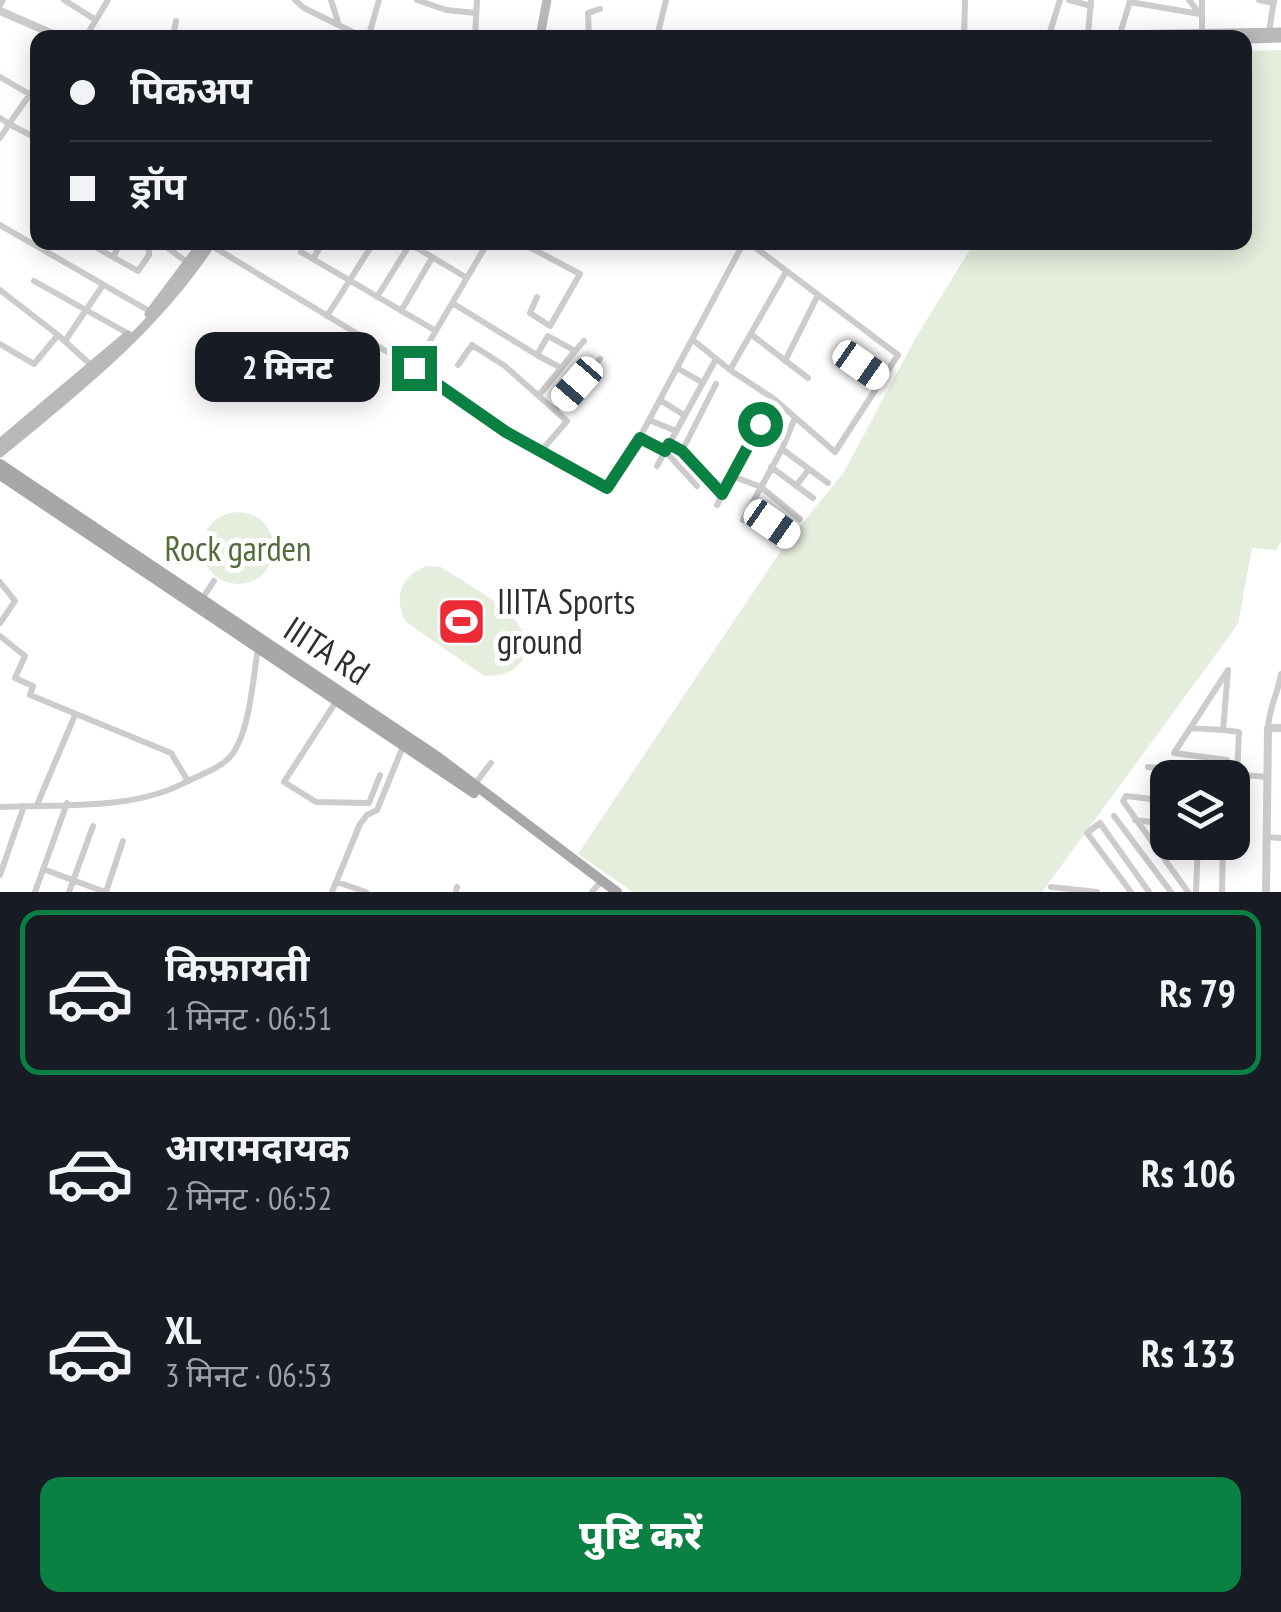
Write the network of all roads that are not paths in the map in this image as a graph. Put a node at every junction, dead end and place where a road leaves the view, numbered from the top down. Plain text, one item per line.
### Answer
1 (64, 0) edge
2 (296, 0) edge
3 (331, 0) edge
4 (379, 0) edge
5 (418, 0) edge
6 (477, 0) edge
7 (666, 0) edge
8 (965, 0) edge
9 (1060, 0) edge
10 (1068, 0) edge
11 (1189, 0) edge
12 (1202, 0) edge
13 (1259, 0) edge
14 (547, 1) edge
15 (1130, 1) edge
16 (104, 2) edge
17 (1274, 2) edge
18 (1091, 3) edge
19 (1, 5) edge
20 (600, 8) dead end
21 (476, 13) junction
22 (1200, 14) junction
23 (96, 20) junction
24 (176, 22) dead end
25 (338, 24) junction
26 (47, 30) edge
27 (90, 30) edge
28 (174, 30) edge
29 (350, 30) edge
30 (370, 30) edge
31 (475, 30) edge
32 (538, 30) edge
33 (589, 30) edge
34 (659, 30) edge
35 (964, 30) edge
36 (1051, 30) edge
37 (1088, 30) edge
38 (1121, 30) edge
39 (1202, 30) edge
40 (1252, 32) edge
41 (1268, 32) junction
42 (1281, 35) edge
43 (1252, 38) edge
44 (0, 77) edge
45 (30, 94) joint
46 (0, 118) edge
47 (9, 124) junction
48 (30, 135) edge
49 (0, 138) edge
50 (0, 225) edge
51 (30, 239) edge
52 (50, 250) edge
53 (101, 250) edge
54 (117, 250) edge
55 (149, 250) edge
56 (171, 250) edge
57 (202, 250) edge
58 (204, 250) edge
59 (219, 250) edge
60 (318, 250) edge
61 (369, 250) edge
62 (404, 250) edge
63 (419, 250) edge
64 (482, 250) edge
65 (540, 250) edge
66 (741, 250) edge
67 (753, 250) edge
68 (301, 252) dead end
69 (113, 257) junction
70 (432, 258) junction
71 (313, 259) junction
72 (190, 264) junction
73 (786, 272) junction
74 (468, 278) junction
75 (350, 280) junction
76 (34, 281) dead end
77 (103, 285) junction
78 (0, 290) edge
79 (818, 294) junction
80 (377, 297) junction
81 (538, 297) dead end
82 (454, 304) junction
83 (86, 310) junction
84 (401, 311) junction
85 (151, 312) junction
86 (326, 316) junction
87 (436, 331) junction
88 (129, 334) junction
89 (58, 335) junction
90 (752, 335) junction
91 (692, 340) junction
92 (584, 341) dead end
93 (65, 342) junction
94 (0, 344) edge
95 (840, 350) dead end
96 (575, 351) junction
97 (537, 355) junction
98 (600, 359) dead end
99 (716, 359) junction
100 (785, 361) junction
101 (458, 365) dead end
102 (93, 367) junction
103 (414, 368) junction
104 (561, 368) junction
105 (678, 368) junction
106 (730, 370) junction
107 (808, 378) dead end
108 (882, 380) junction
109 (703, 383) junction
110 (716, 384) dead end
111 (539, 395) junction
112 (774, 399) junction
113 (660, 400) junction
114 (555, 410) junction
115 (684, 415) junction
116 (649, 420) junction
117 (794, 420) junction
118 (676, 431) junction
119 (640, 438) junction
120 (0, 443) edge
121 (667, 448) junction
122 (782, 449) junction
123 (542, 450) junction
124 (682, 451) junction
125 (0, 452) edge
126 (0, 464) edge
127 (656, 466) dead end
128 (771, 468) junction
129 (809, 469) junction
130 (0, 475) edge
131 (732, 476) junction
132 (828, 483) dead end
133 (697, 486) dead end
134 (796, 486) junction
135 (762, 488) junction
136 (722, 494) junction
137 (813, 498) dead end
138 (752, 505) junction
139 (717, 506) dead end
140 (800, 519) dead end
141 (743, 520) dead end
142 (791, 537) dead end
143 (214, 580) dead end
144 (0, 582) edge
145 (199, 604) junction
146 (0, 624) edge
147 (0, 636) edge
148 (262, 647) junction
149 (1281, 674) edge
150 (340, 696) junction
151 (76, 714) junction
152 (1191, 728) junction
153 (1268, 728) junction
154 (1281, 728) edge
155 (1223, 730) junction
156 (407, 741) junction
157 (1227, 760) dead end
158 (1238, 760) edge
159 (491, 762) dead end
160 (1281, 768) edge
161 (1268, 773) junction
162 (1250, 774) edge
163 (380, 775) dead end
164 (188, 781) junction
165 (472, 787) junction
166 (1150, 799) edge
167 (67, 804) junction
168 (37, 805) junction
169 (24, 806) junction
170 (0, 807) edge
171 (1114, 816) dead end
172 (1135, 820) junction
173 (1150, 822) edge
174 (93, 826) dead end
175 (1267, 837) junction
176 (1281, 838) edge
177 (123, 840) dead end
178 (1197, 860) edge
179 (1223, 860) edge
180 (44, 870) junction
181 (0, 874) edge
182 (74, 881) junction
183 (337, 882) junction
184 (1051, 887) dead end
185 (599, 890) edge
186 (1167, 891) edge
187 (35, 892) edge
188 (69, 892) edge
189 (105, 892) edge
190 (332, 892) edge
191 (366, 892) edge
192 (617, 892) edge
193 (1097, 892) edge
194 (1131, 892) edge
195 (1150, 892) edge
196 (1188, 892) edge
197 (1196, 892) edge
198 (1222, 892) edge
199 (1266, 892) edge

1 - 23 street
2 - 25 street
3 - 25 street
4 - 30 street
5 - 21 street
6 - 21 street
7 - 34 street
8 - 35 street
9 - 36 street
10 - 18 street
11 - 22 street
12 - 22 street
13 - 17 street
14 - 32 main road
15 - 22 street
15 - 38 street
16 - 23 street
17 - 41 street
18 - 37 street
19 - 26 street
20 - 33 street
21 - 31 street
22 - 39 street
23 - 27 street
24 - 28 street
25 - 29 street
40 - 41 main road
41 - 42 main road
42 - 43 main road
44 - 45 street
45 - 47 street
46 - 47 street
47 - 48 street
47 - 49 street
50 - 51 street
52 - 77 street
53 - 69 street
54 - 69 street
55 - 69 street
56 - 72 street
57 - 72 main road
58 - 125 main road
59 - 86 street
60 - 71 street
61 - 75 street
62 - 80 street
63 - 70 street
64 - 74 street
65 - 81 street
66 - 91 street
67 - 73 street
68 - 71 street
70 - 74 street
70 - 84 street
71 - 75 street
72 - 85 main road
73 - 79 street
73 - 90 street
74 - 82 street
75 - 80 street
75 - 86 street
76 - 83 street
77 - 83 street
77 - 85 street
78 - 89 street
79 - 100 street
79 - 108 street
80 - 84 street
82 - 87 street
82 - 97 street
83 - 88 street
83 - 93 street
84 - 87 street
85 - 88 main road
86 - 103 street
87 - 103 street
88 - 102 main road
89 - 93 street
89 - 94 street
90 - 100 street
90 - 106 street
91 - 99 street
91 - 105 street
92 - 96 street
93 - 102 street
95 - 108 street
96 - 97 street
96 - 104 street
97 - 104 street
98 - 114 street
99 - 106 street
99 - 109 street
100 - 107 street
101 - 111 street
102 - 120 main road
103 - 123 street
104 - 111 street
105 - 109 street
105 - 113 street
106 - 112 street
108 - 117 street
109 - 115 street
110 - 124 street
111 - 114 street
112 - 117 street
112 - 131 street
113 - 115 street
113 - 116 street
114 - 123 street
115 - 118 street
116 - 118 street
116 - 119 street
117 - 122 street
118 - 121 street
119 - 121 street
119 - 123 street
121 - 124 street
121 - 127 street
121 - 133 street
122 - 128 street
122 - 129 street
124 - 136 street
126 - 145 main road, IIITA Rd
128 - 134 street
128 - 135 street
129 - 132 street
129 - 134 street
130 - 145 main road, IIITA Rd
131 - 135 street
131 - 136 street
134 - 137 street
135 - 138 street
135 - 140 street
136 - 139 street
138 - 141 street
138 - 142 street
143 - 145 street
144 - 146 street
145 - 148 main road, IIITA Rd
147 - 151 street
148 - 150 main road, IIITA Rd
148 - 164 street
149 - 153 street
150 - 156 main road, IIITA Rd
150 - 163 street
151 - 164 street
151 - 168 street
152 - 155 street
152 - 155 street
152 - 157 street
153 - 154 street
153 - 161 street
155 - 158 street
156 - 165 main road, IIITA Rd
156 - 183 street
159 - 165 street
160 - 161 street
161 - 162 street
161 - 175 street
164 - 167 street
165 - 185 main road, IIITA Rd
165 - 192 main road, IIITA Rd
166 - 172 street
167 - 168 street
167 - 180 street
168 - 169 street
169 - 170 street
169 - 181 street
171 - 186 street
172 - 173 street
172 - 196 street
174 - 182 street
175 - 176 street
175 - 199 street
177 - 189 street
178 - 197 street
179 - 198 street
180 - 182 street
180 - 187 street
182 - 188 street
182 - 189 street
183 - 190 street
183 - 191 street
184 - 193 street
194 - 195 street

